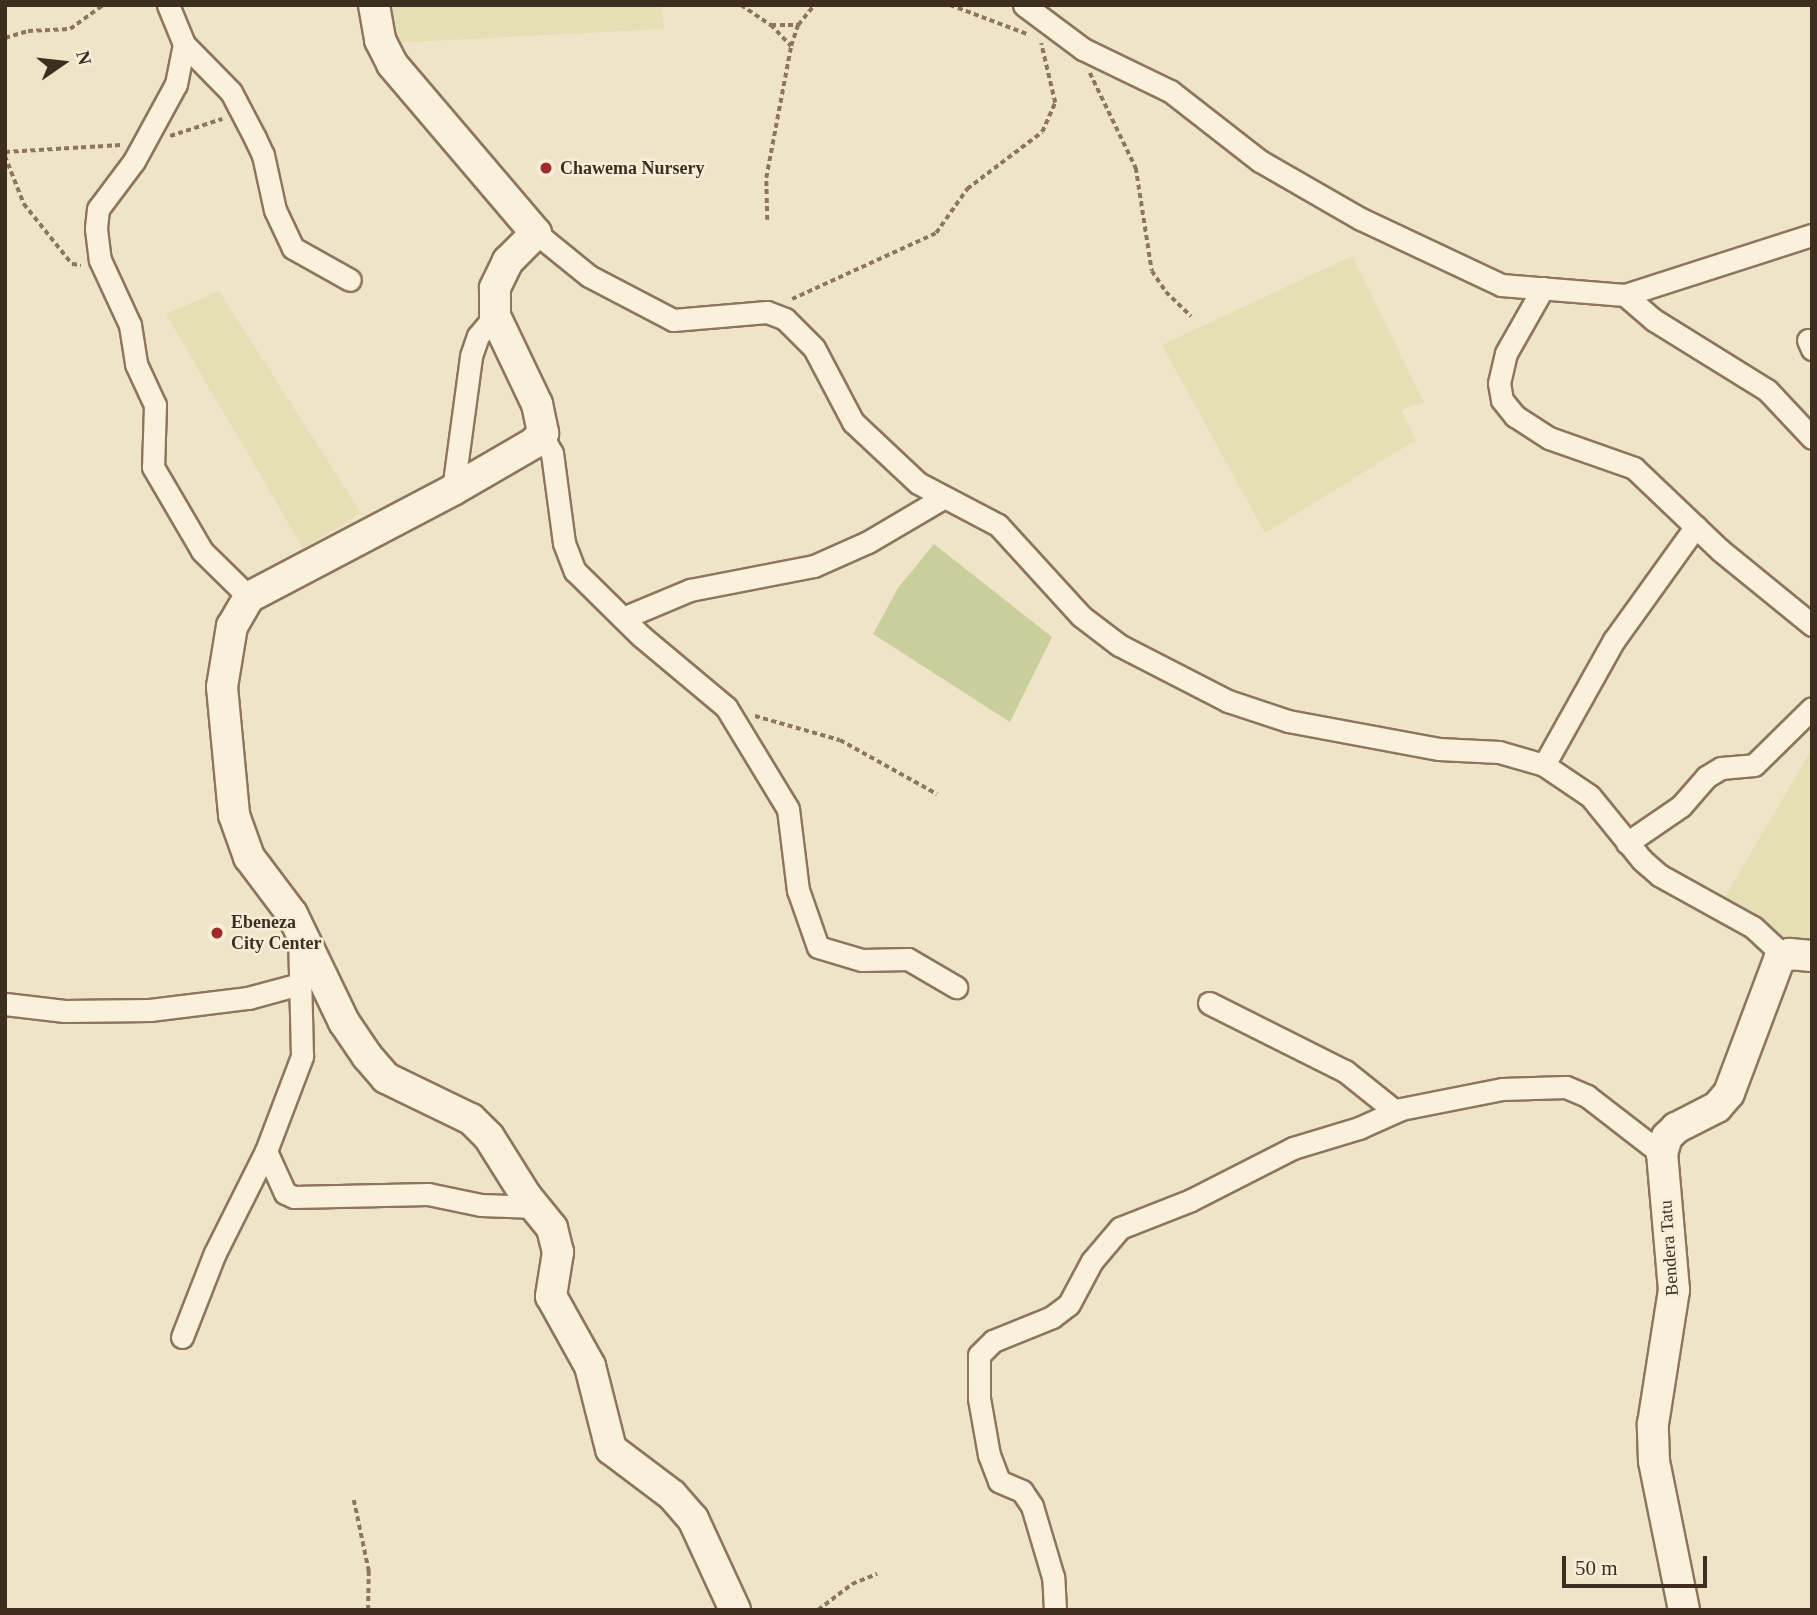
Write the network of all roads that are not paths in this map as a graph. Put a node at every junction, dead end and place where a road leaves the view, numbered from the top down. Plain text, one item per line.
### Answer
1 (168, 5) edge
2 (374, 5) edge
3 (1024, 6) edge
4 (184, 44) junction
5 (536, 233) junction
6 (1812, 235) edge
7 (351, 280) dead end
8 (1543, 288) junction
9 (1625, 295) junction
10 (495, 316) junction
11 (542, 436) junction
12 (1812, 438) edge
13 (453, 490) junction
14 (941, 499) junction
15 (1696, 526) junction
16 (249, 597) junction
17 (623, 618) junction
18 (1812, 625) edge
19 (1812, 708) edge
20 (1544, 765) junction
21 (1627, 843) junction
22 (299, 935) junction
23 (1797, 956) edge
24 (300, 984) junction
25 (956, 987) dead end
26 (1209, 1003) dead end
27 (5, 1004) edge
28 (1395, 1111) junction
29 (266, 1151) junction
30 (1662, 1154) junction
31 (536, 1206) junction
32 (182, 1337) dead end
33 (735, 1610) edge
34 (1055, 1610) edge
35 (1684, 1610) edge

1 - 4 street
2 - 5 street
3 - 8 street
4 - 7 street
4 - 16 street
5 - 10 street
5 - 14 street
6 - 9 street
8 - 9 street
8 - 15 street
9 - 12 street
10 - 11 street
10 - 13 street
11 - 13 street
11 - 17 street
13 - 16 street
14 - 17 street
14 - 20 street
15 - 18 street
15 - 20 street
16 - 22 street
17 - 25 street
19 - 21 street
20 - 21 street
21 - 23 street
22 - 24 street
22 - 31 street
23 - 30 street
24 - 27 street
24 - 29 street
26 - 28 street
28 - 30 street
28 - 34 street
29 - 31 street
29 - 32 street
30 - 35 street, Bendera Tatu
31 - 33 street

